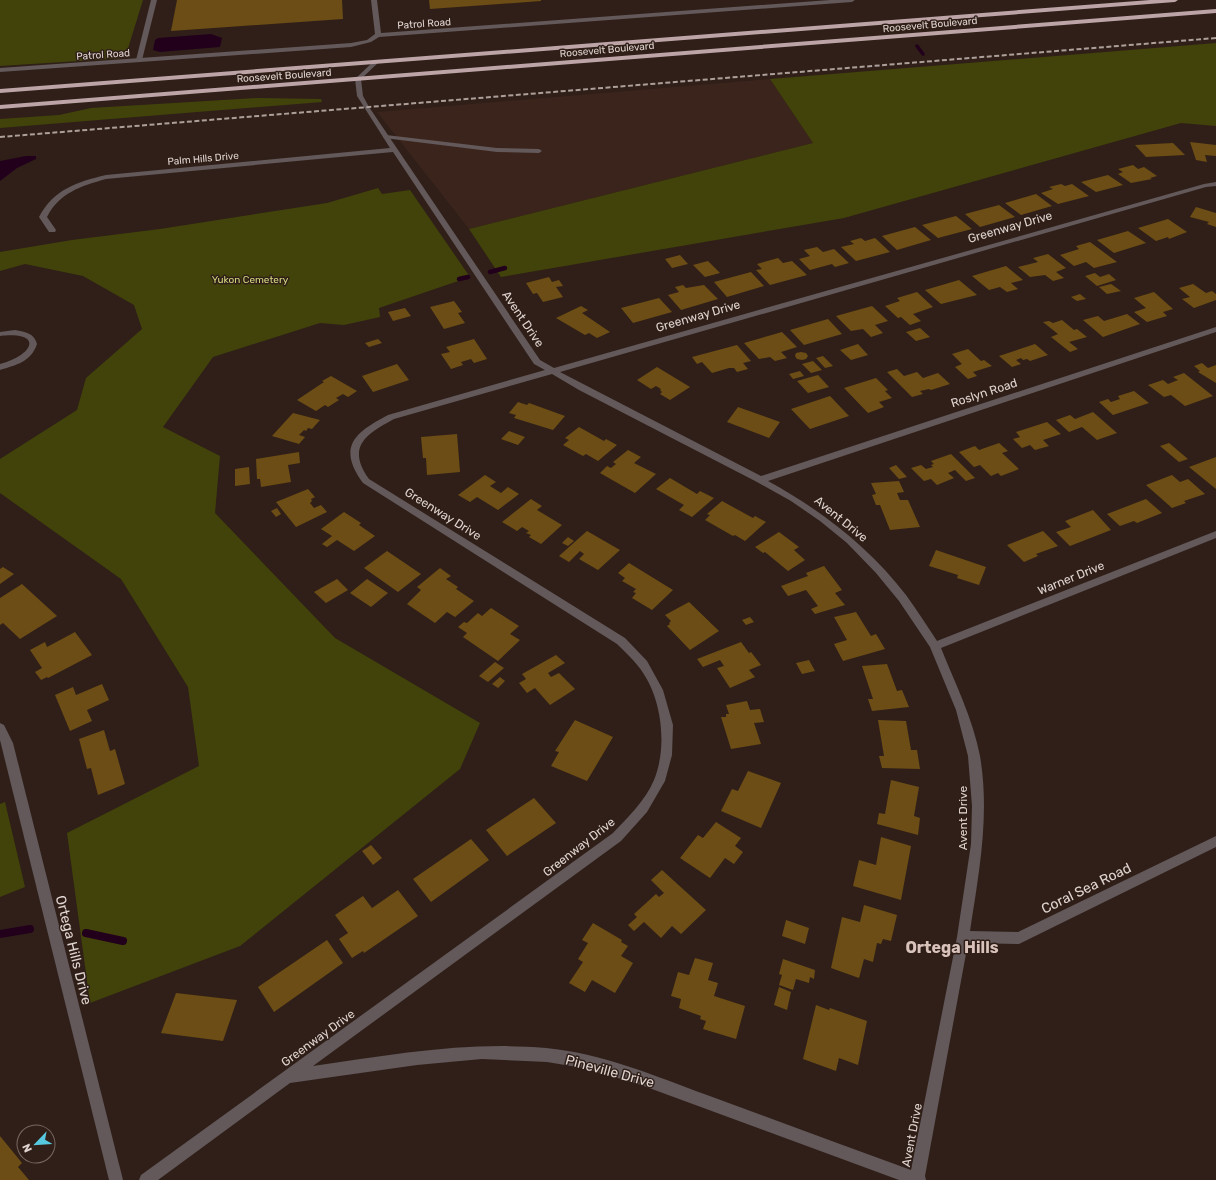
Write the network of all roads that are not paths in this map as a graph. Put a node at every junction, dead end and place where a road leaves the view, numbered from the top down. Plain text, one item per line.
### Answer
1 (154, 0) edge
2 (374, 0) edge
3 (852, 0) edge
4 (1176, 0) edge
5 (1216, 11) edge
6 (378, 36) junction
7 (139, 60) junction
8 (376, 62) junction
9 (0, 70) edge
10 (358, 79) junction
11 (0, 91) edge
12 (0, 107) edge
13 (386, 137) junction
14 (395, 150) junction
15 (539, 151) dead end
16 (1216, 184) edge
17 (52, 230) dead end
18 (1216, 330) edge
19 (0, 334) edge
20 (0, 367) edge
21 (552, 371) junction
22 (760, 480) junction
23 (1216, 534) edge
24 (935, 646) junction
25 (0, 728) edge
26 (1216, 841) edge
27 (963, 937) junction
28 (286, 1078) junction
29 (116, 1180) edge
30 (146, 1180) edge
31 (918, 1180) edge

1 - 7 street
2 - 6 street
3 - 6 street, Patrol Road
4 - 8 highway, Roosevelt Boulevard
5 - 10 highway, Roosevelt Boulevard
6 - 7 street, Patrol Road
7 - 9 street, Patrol Road
8 - 10 street
8 - 11 highway, Roosevelt Boulevard
10 - 12 highway, Roosevelt Boulevard
10 - 13 street, Avent Drive
13 - 14 street, Avent Drive
13 - 15 street
14 - 17 street, Palm Hills Drive
14 - 21 street, Avent Drive
16 - 21 street, Greenway Drive
18 - 22 street, Roslyn Road
19 - 20 street
21 - 22 street, Avent Drive
21 - 28 street, Greenway Drive
22 - 24 street, Avent Drive
23 - 24 street, Warner Drive
24 - 27 street, Avent Drive
25 - 29 street, Ortega Hills Drive
26 - 27 street, Coral Sea Road
27 - 31 street, Avent Drive
28 - 30 street, Greenway Drive
28 - 31 street, Pineville Drive

